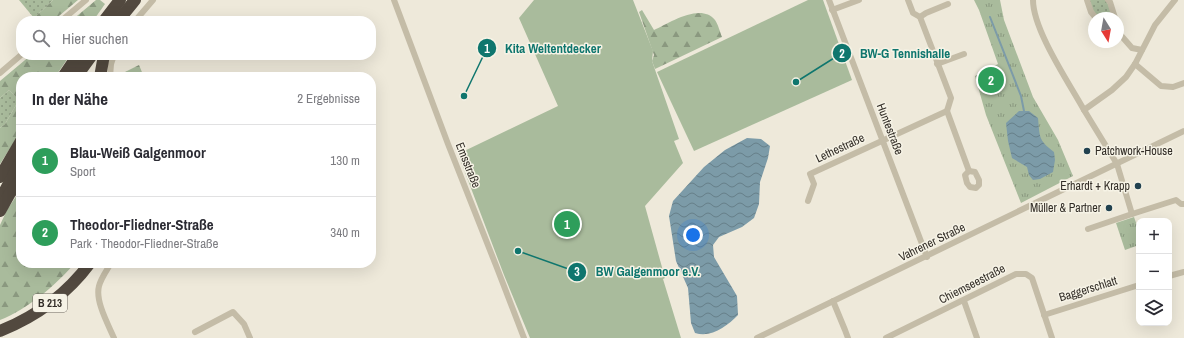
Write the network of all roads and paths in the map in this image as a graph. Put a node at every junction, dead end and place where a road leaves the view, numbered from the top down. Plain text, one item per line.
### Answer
1 (86, 0) edge
2 (120, 0) edge
3 (135, 0) edge
4 (140, 0) edge
5 (153, 0) edge
6 (394, 0) edge
7 (828, 0) edge
8 (859, 0) edge
9 (908, 0) edge
10 (1033, 0) edge
11 (1087, 0) edge
12 (1108, 0) edge
13 (1175, 0) edge
14 (948, 4) dead end
15 (832, 10) junction
16 (1091, 12) edge
17 (1113, 12) edge
18 (67, 16) edge
19 (108, 16) edge
20 (122, 16) edge
21 (128, 16) edge
22 (139, 16) edge
23 (920, 17) junction
24 (1124, 39) edge
25 (1142, 50) junction
26 (964, 54) dead end
27 (16, 59) edge
28 (75, 60) edge
29 (88, 60) edge
30 (103, 60) edge
31 (112, 60) edge
32 (937, 64) junction
33 (1135, 64) junction
34 (66, 72) edge
35 (80, 72) edge
36 (101, 72) edge
37 (110, 72) edge
38 (0, 73) edge
39 (1184, 82) edge
40 (1084, 110) junction
41 (947, 111) junction
42 (1184, 132) edge
43 (883, 140) junction
44 (16, 148) edge
45 (1117, 164) junction
46 (3, 167) edge
47 (16, 170) edge
48 (969, 171) dead end
49 (0, 177) edge
50 (16, 186) edge
51 (0, 200) edge
52 (808, 201) dead end
53 (1184, 204) edge
54 (0, 211) edge
55 (1132, 214) junction
56 (1088, 229) dead end
57 (927, 257) junction
58 (86, 268) edge
59 (108, 268) edge
60 (1184, 272) edge
61 (1172, 275) edge
62 (1136, 286) edge
63 (833, 301) junction
64 (964, 301) junction
65 (1044, 314) junction
66 (0, 331) edge
67 (195, 332) dead end
68 (901, 332) junction
69 (114, 338) edge
70 (250, 338) edge
71 (524, 338) edge
72 (757, 338) edge
73 (848, 338) edge
74 (886, 338) edge
75 (903, 338) edge
76 (976, 338) edge
77 (1052, 338) edge

1 - 18 street
2 - 19 highway
3 - 20 highway
4 - 21 highway
5 - 22 street
6 - 71 street, Emsstraße
7 - 15 street, Huntestraße
8 - 15 street
9 - 23 street
10 - 40 street
11 - 16 street
12 - 17 street
13 - 25 street
14 - 23 street
15 - 43 street, Huntestraße
23 - 32 street
24 - 25 street
25 - 33 street
26 - 32 street
27 - 38 street
28 - 34 highway
29 - 35 highway
30 - 36 highway
31 - 37 street
32 - 41 street
33 - 39 street
33 - 40 street
40 - 45 street
41 - 43 street
41 - 48 street
42 - 45 street, Vahrener Straße
43 - 52 street, Lethestraße
43 - 57 street, Huntestraße
44 - 46 highway
45 - 55 street
45 - 57 street, Vahrener Straße
46 - 49 highway
47 - 51 highway
50 - 54 highway
53 - 55 street
55 - 56 street
57 - 63 street, Vahrener Straße
58 - 66 highway, B 213
59 - 69 street
60 - 61 street
62 - 65 street, Baggerschlatt
63 - 72 street, Vahrener Straße
63 - 73 street
64 - 65 street, Chiemseestraße
64 - 68 street, Chiemseestraße
64 - 76 street
65 - 77 street, Chiemseestraße
67 - 70 street
68 - 74 street, Chiemseestraße
68 - 75 street

